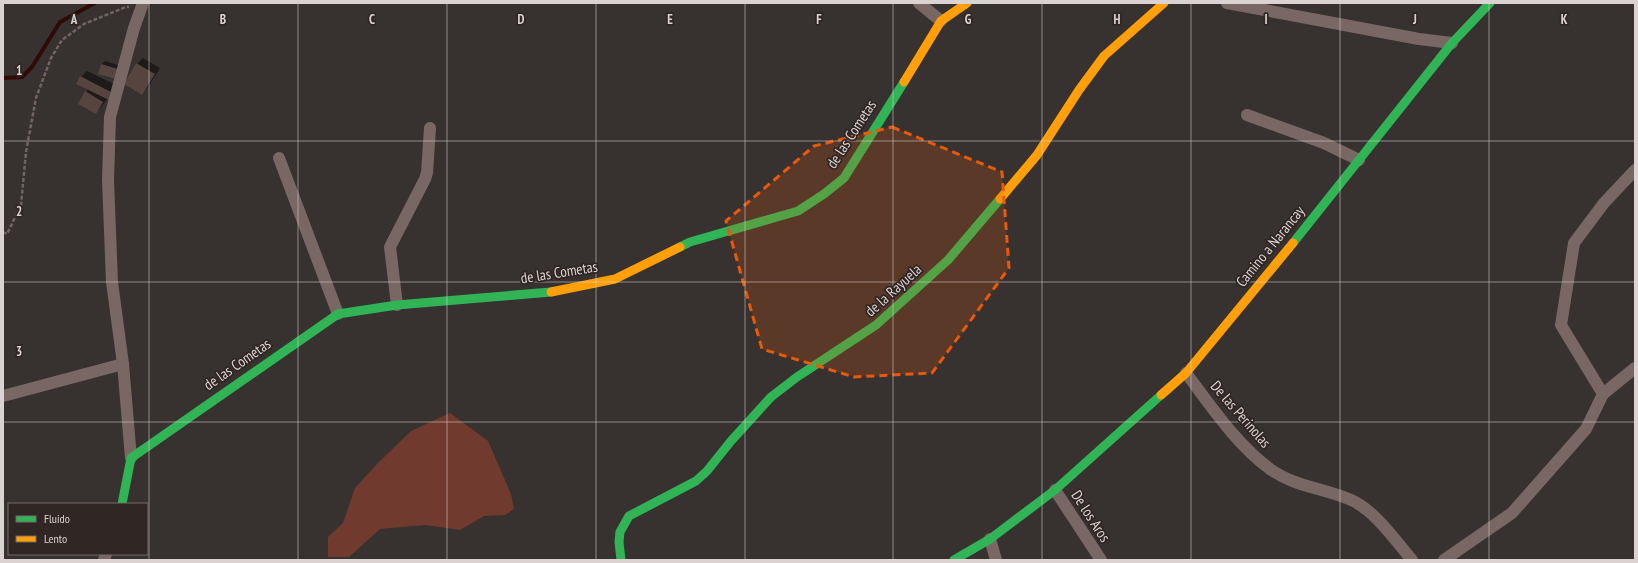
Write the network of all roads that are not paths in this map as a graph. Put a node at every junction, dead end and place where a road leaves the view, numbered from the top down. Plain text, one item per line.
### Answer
1 (919, 3) edge
2 (967, 3) edge
3 (1164, 3) edge
4 (1226, 3) edge
5 (1490, 3) edge
6 (142, 6) edge
7 (941, 21) junction
8 (1452, 43) junction
9 (1247, 115) dead end
10 (430, 128) dead end
11 (278, 158) dead end
12 (1359, 160) junction
13 (1635, 170) edge
14 (397, 305) junction
15 (338, 314) junction
16 (123, 364) junction
17 (1635, 368) edge
18 (1186, 373) junction
19 (1604, 394) junction
20 (3, 396) edge
21 (131, 458) junction
22 (1055, 490) junction
23 (122, 503) edge
24 (990, 539) junction
25 (621, 560) edge
26 (954, 560) edge
27 (996, 560) edge
28 (1101, 560) edge
29 (1412, 560) edge
30 (1444, 560) edge

1 - 7 street
2 - 7 street, de las Cometas
3 - 25 street, de la Rayuela
4 - 8 street
5 - 8 street, Camino a Narancay
6 - 16 street
7 - 14 street, de las Cometas
8 - 12 street, Camino a Narancay
9 - 12 street
10 - 14 street
11 - 15 street
12 - 18 street, Camino a Narancay
13 - 19 street
14 - 15 street, de las Cometas
15 - 21 street, de las Cometas
16 - 20 street
16 - 21 street
17 - 19 street
18 - 22 street, Camino a Narancay
18 - 29 street, De las Perinolas
19 - 30 street
21 - 23 street
22 - 24 street, Camino a Narancay
22 - 28 street, De los Aros
24 - 26 street, Camino a Narancay
24 - 27 street

